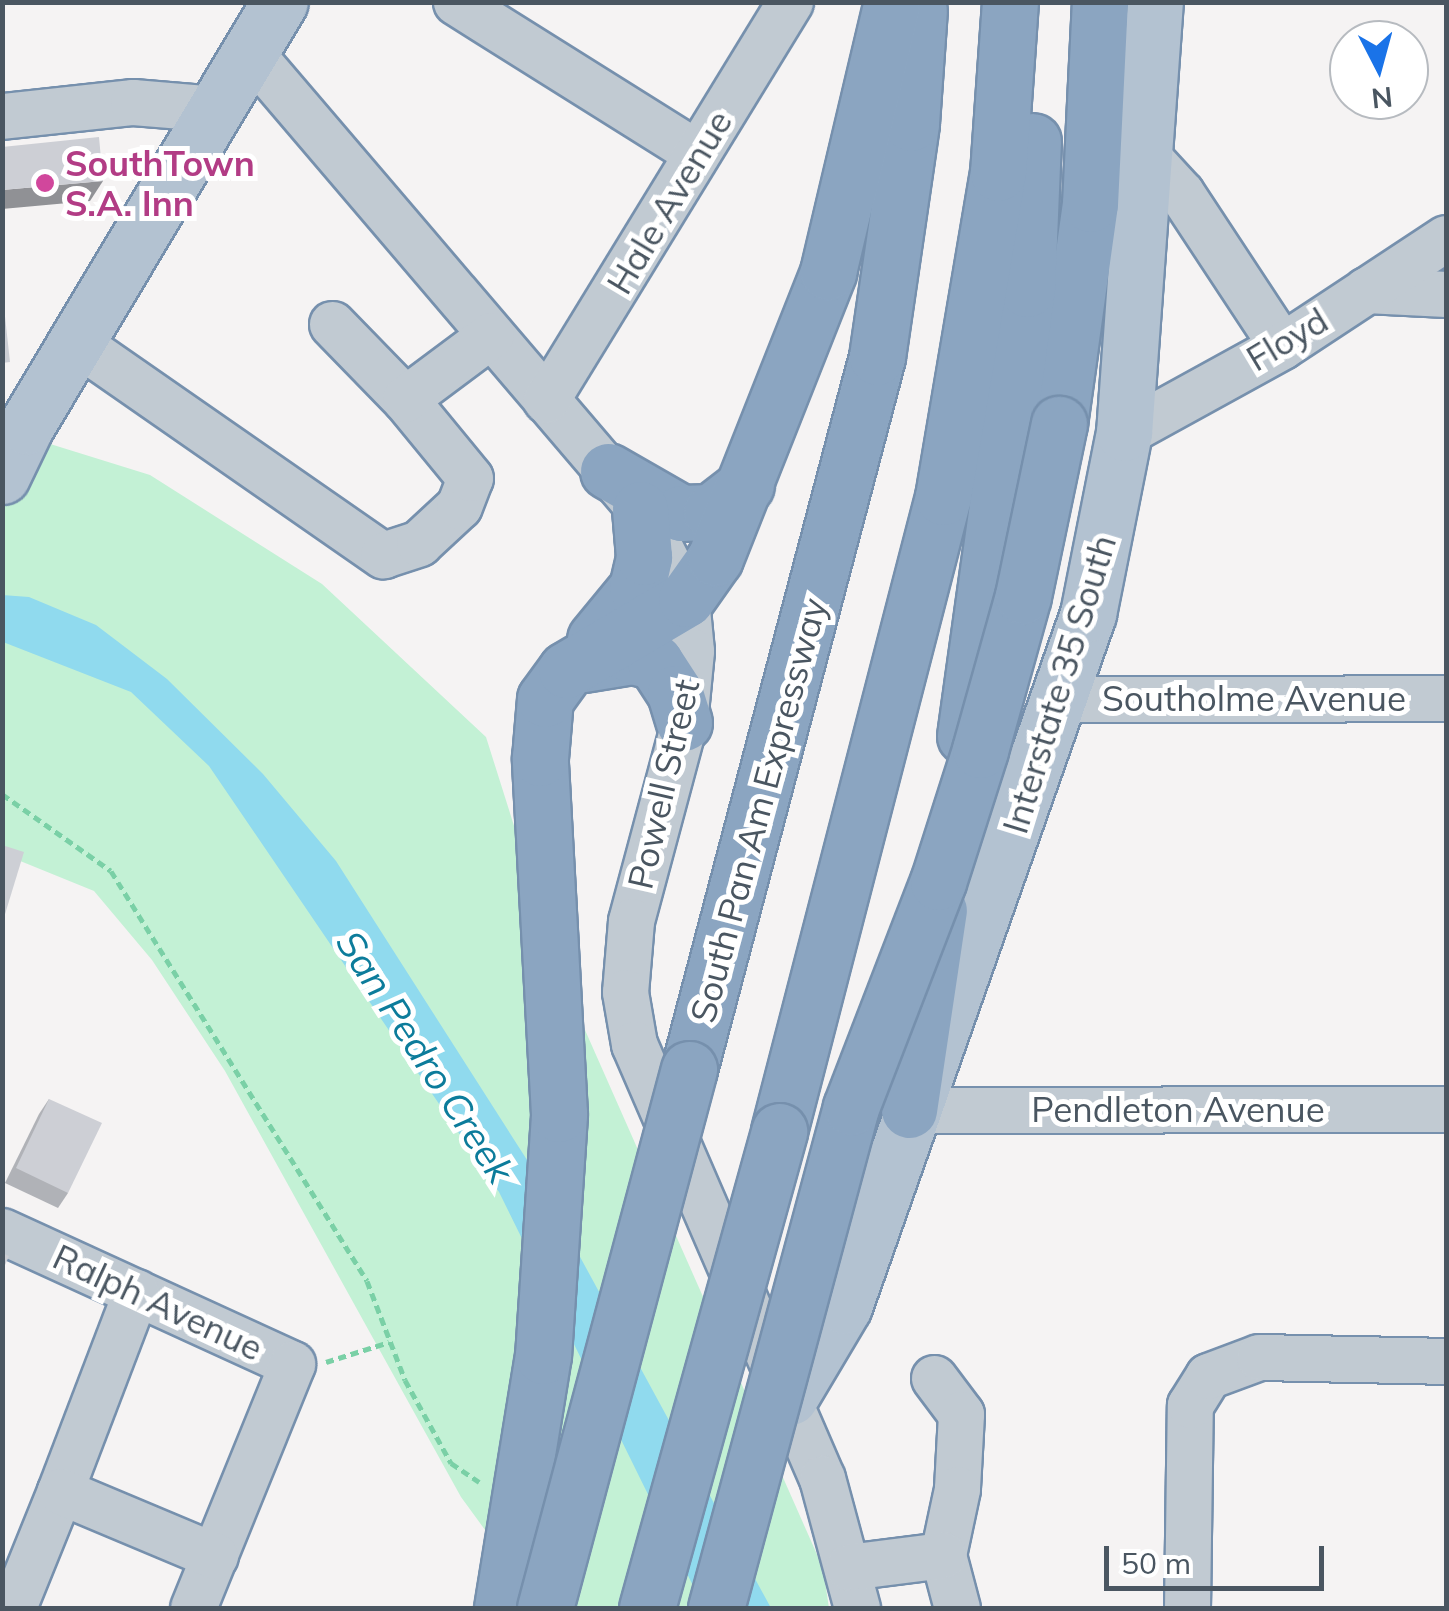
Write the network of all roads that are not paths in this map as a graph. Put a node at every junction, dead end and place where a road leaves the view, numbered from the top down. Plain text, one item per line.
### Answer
1 (280, 2) edge
2 (456, 2) edge
3 (790, 2) edge
4 (892, 2) edge
5 (919, 2) edge
6 (1010, 2) edge
7 (1022, 2) edge
8 (1100, 2) edge
9 (1155, 2) edge
10 (250, 51) junction
11 (216, 109) junction
12 (2, 116) edge
13 (697, 153) junction
14 (1146, 155) junction
15 (1446, 238) edge
16 (1366, 290) junction
17 (1446, 294) edge
18 (332, 324) dead end
19 (491, 335) junction
20 (76, 342) junction
21 (1282, 346) junction
22 (405, 399) junction
23 (546, 400) junction
24 (1124, 433) junction
25 (2, 476) edge
26 (746, 485) junction
27 (624, 490) junction
28 (686, 599) junction
29 (566, 670) junction
30 (1446, 698) edge
31 (1062, 699) junction
32 (684, 723) junction
33 (1446, 1109) edge
34 (909, 1110) junction
35 (2, 1231) edge
36 (136, 1292) junction
37 (1446, 1361) edge
38 (934, 1378) dead end
39 (790, 1397) junction
40 (60, 1490) junction
41 (943, 1554) junction
42 (215, 1556) junction
43 (853, 1588) edge
44 (14, 1605) dead end
45 (193, 1608) edge
46 (502, 1608) edge
47 (545, 1608) edge
48 (647, 1608) edge
49 (716, 1608) edge
50 (957, 1608) edge
51 (1187, 1608) edge

1 - 10 main road
2 - 13 street
3 - 13 street, Hale Avenue
4 - 26 highway
5 - 47 highway, South Pan Am Expressway, bridge
6 - 48 highway, bridge
7 - 34 highway
8 - 49 highway, bridge
9 - 14 main road, Interstate 35 South
10 - 11 main road
10 - 19 street, Powell Street
11 - 12 street
11 - 20 main road
13 - 23 street, Hale Avenue
14 - 21 street
14 - 24 main road, Interstate 35 South
15 - 16 street, Floyd
16 - 17 street
16 - 21 street, Floyd
18 - 22 street
19 - 22 street
19 - 23 street, Powell Street
20 - 22 street
20 - 25 main road
21 - 24 street, Floyd
23 - 27 street, Powell Street
24 - 31 main road, Interstate 35 South
26 - 27 highway
26 - 28 highway
27 - 28 street, Powell Street
27 - 29 highway
28 - 29 highway
28 - 32 street, Powell Street
29 - 32 highway
29 - 46 highway
30 - 31 street, Southolme Avenue
31 - 34 main road, Interstate 35 South
32 - 39 street, Powell Street
33 - 34 street, Pendleton Avenue
34 - 39 main road, Interstate 35 South
35 - 36 street, Ralph Avenue
36 - 40 street
36 - 42 street, Ralph Avenue
37 - 51 street
38 - 41 street
39 - 43 street, Powell Street
40 - 42 street
40 - 44 street
41 - 43 street
41 - 50 street
42 - 45 street, Ralph Avenue

